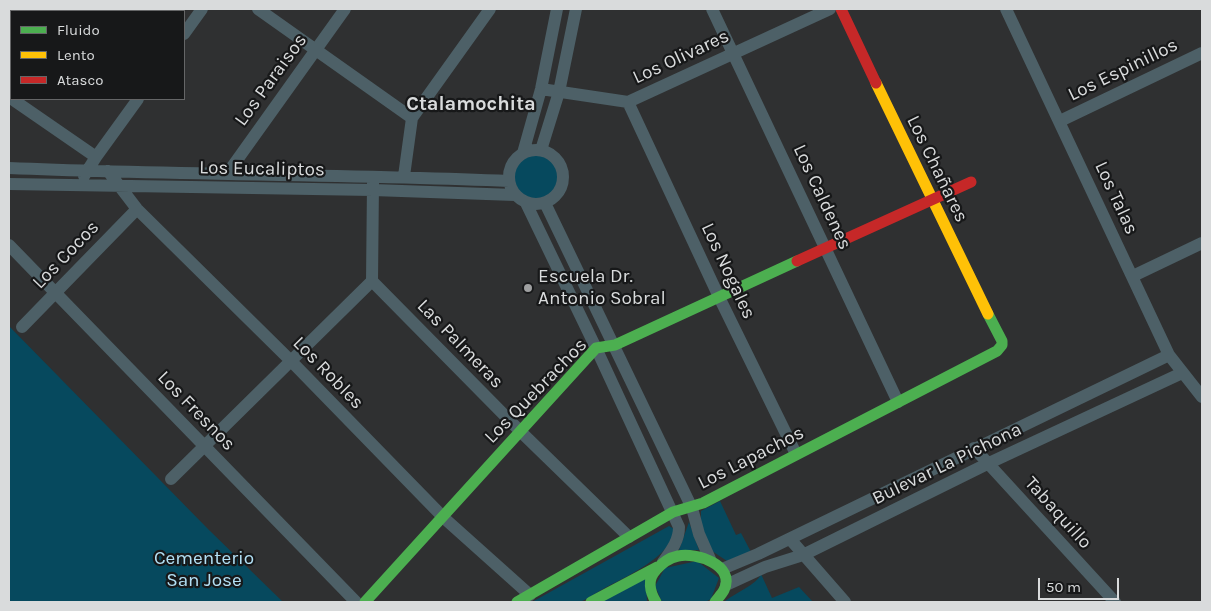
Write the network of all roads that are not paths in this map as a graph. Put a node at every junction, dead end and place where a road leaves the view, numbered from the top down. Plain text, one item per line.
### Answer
1 (202, 9) edge
2 (258, 9) edge
3 (345, 9) edge
4 (490, 9) edge
5 (557, 9) edge
6 (576, 9) edge
7 (712, 9) edge
8 (830, 9) edge
9 (841, 9) edge
10 (1006, 9) edge
11 (185, 33) edge
12 (316, 50) junction
13 (733, 53) junction
14 (1202, 53) edge
15 (541, 90) junction
16 (559, 92) junction
17 (14, 100) edge
18 (137, 100) edge
19 (628, 102) junction
20 (412, 118) junction
21 (1060, 121) junction
22 (541, 150) junction
23 (523, 153) junction
24 (96, 157) junction
25 (9, 168) edge
26 (86, 171) junction
27 (108, 171) junction
28 (227, 174) junction
29 (372, 176) junction
30 (404, 176) junction
31 (509, 181) junction
32 (971, 182) dead end
33 (9, 184) edge
34 (80, 185) junction
35 (120, 186) junction
36 (372, 190) junction
37 (515, 195) junction
38 (932, 200) junction
39 (526, 203) junction
40 (546, 203) junction
41 (137, 209) junction
42 (1202, 243) edge
43 (9, 245) edge
44 (826, 248) junction
45 (1133, 276) junction
46 (372, 281) junction
47 (55, 293) junction
48 (719, 297) junction
49 (22, 327) dead end
50 (615, 345) junction
51 (1002, 345) joint
52 (596, 348) junction
53 (1169, 355) junction
54 (290, 360) junction
55 (1182, 373) junction
56 (1202, 396) edge
57 (898, 402) junction
58 (520, 432) junction
59 (204, 446) junction
60 (974, 448) junction
61 (796, 454) junction
62 (987, 464) junction
63 (170, 479) dead end
64 (692, 508) junction
65 (673, 512) junction
66 (444, 518) junction
67 (629, 537) junction
68 (790, 539) junction
69 (803, 555) junction
70 (710, 559) junction
71 (660, 564) junction
72 (722, 569) junction
73 (726, 585) junction
74 (530, 595) junction
75 (356, 602) edge
76 (365, 602) edge
77 (517, 602) edge
78 (591, 602) edge
79 (656, 602) edge
80 (715, 602) edge
81 (845, 602) edge
82 (1115, 602) edge

1 - 11 street
2 - 12 street
3 - 12 street, Los Paraisos
4 - 20 street
5 - 15 street
6 - 16 street
7 - 13 street, Los Caldenes
8 - 13 street, Los Olivares
9 - 38 street, Los Chañares
10 - 21 street, Los Talas
12 - 20 street
12 - 28 street, Los Paraisos
13 - 19 street, Los Olivares
13 - 44 street, Los Caldenes
14 - 21 street, Los Espinillos
15 - 16 street, Los Olivares
15 - 23 street
16 - 19 street, Los Olivares
16 - 22 street
17 - 24 street
18 - 24 street
19 - 48 street, Los Nogales
20 - 30 street
21 - 45 street, Los Talas
22 - 23 street
22 - 40 street
23 - 31 street
24 - 26 street
25 - 26 street, Los Eucaliptos
26 - 27 street, Los Eucaliptos
26 - 34 street
27 - 28 street, Los Eucaliptos
27 - 35 street, Los Robles
28 - 29 street, Los Eucaliptos
29 - 30 street, Los Eucaliptos
29 - 36 street
30 - 31 street, Los Eucaliptos
31 - 37 street
32 - 38 street, Los Quebrachos
33 - 34 street, Los Eucaliptos
34 - 35 street, Los Eucaliptos
35 - 36 street, Los Eucaliptos
35 - 41 street, Los Robles
36 - 37 street, Los Eucaliptos
36 - 46 street
37 - 39 street
38 - 44 street, Los Quebrachos
38 - 51 street, Los Chañares
39 - 40 street
39 - 52 street
40 - 50 street
41 - 47 street, Los Cocos
41 - 54 street, Los Robles
42 - 45 street
43 - 47 street, Los Fresnos
44 - 48 street, Los Quebrachos
44 - 57 street, Los Caldenes
45 - 53 street, Los Talas
46 - 54 street
46 - 58 street, Las Palmeras
47 - 49 street, Los Cocos
47 - 59 street, Los Fresnos
48 - 50 street, Los Quebrachos
48 - 61 street, Los Nogales
50 - 52 street, Los Quebrachos
50 - 64 street
51 - 57 street, Los Lapachos
52 - 58 street, Los Quebrachos
52 - 65 street
53 - 55 street, Los Talas
53 - 60 street, Bulevar La Pichona
54 - 59 street
54 - 66 street, Los Robles
55 - 56 street, Los Talas
55 - 62 street, Bulevar La Pichona
57 - 61 street, Los Lapachos
58 - 66 street, Los Quebrachos
58 - 67 street, Las Palmeras
59 - 63 street
59 - 75 street, Los Fresnos
60 - 62 street, Tabaquillo
60 - 68 street, Bulevar La Pichona
61 - 64 street, Los Lapachos
62 - 69 street, Bulevar La Pichona
62 - 82 street, Tabaquillo
64 - 65 street, Los Lapachos
64 - 70 street
65 - 67 street, Los Lapachos
65 - 71 street
66 - 74 street, Los Robles
66 - 76 street, Los Quebrachos
67 - 74 street, Los Lapachos
68 - 69 street
68 - 72 street, Bulevar La Pichona
69 - 73 street, Bulevar La Pichona
69 - 81 street
70 - 71 street
70 - 72 street
71 - 78 street
71 - 79 street
72 - 73 street
73 - 80 street
74 - 77 street, Los Lapachos

